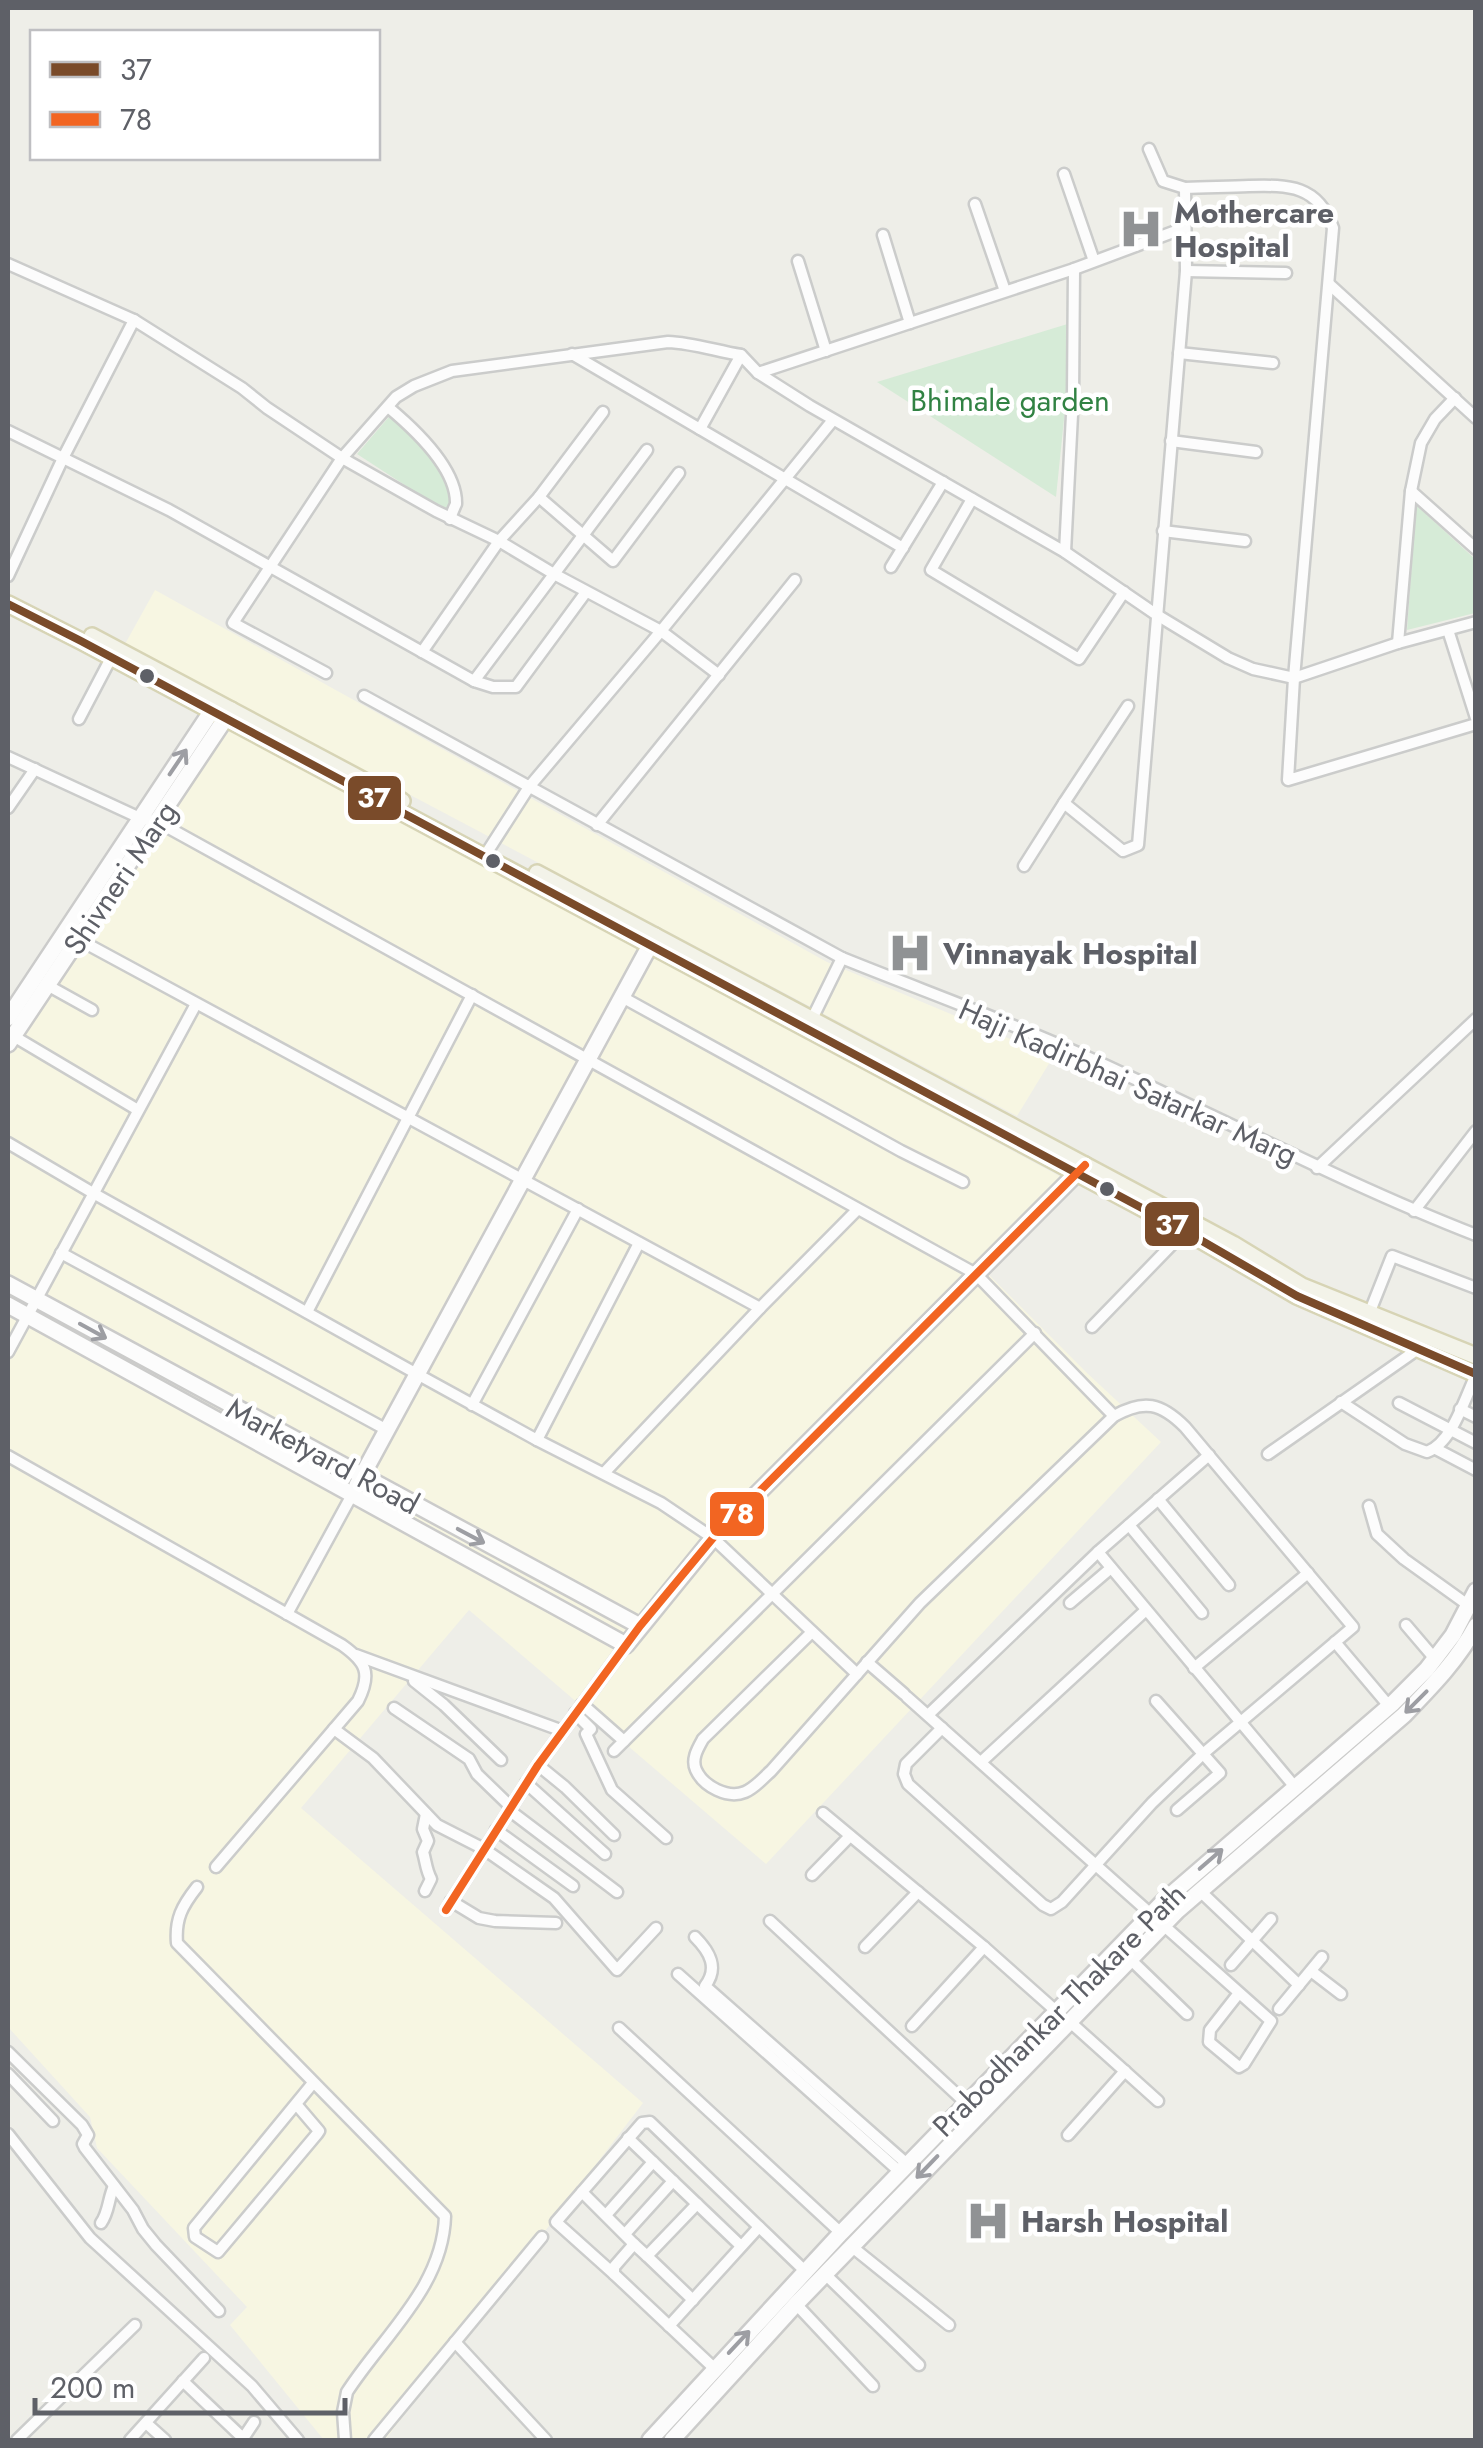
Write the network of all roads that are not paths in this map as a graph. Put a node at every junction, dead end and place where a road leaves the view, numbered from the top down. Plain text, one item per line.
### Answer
1 (1149, 149) dead end
2 (1064, 174) dead end
3 (1186, 188) junction
4 (975, 204) dead end
5 (1184, 228) junction
6 (883, 236) dead end
7 (798, 261) dead end
8 (1094, 261) junction
9 (8, 264) edge
10 (1074, 269) junction
11 (1186, 271) junction
12 (1286, 273) dead end
13 (1329, 284) junction
14 (1005, 292) junction
15 (134, 320) junction
16 (910, 323) junction
17 (826, 351) junction
18 (572, 354) junction
19 (1178, 354) junction
20 (741, 355) junction
21 (1273, 363) dead end
22 (758, 373) junction
23 (1455, 398) junction
24 (388, 407) junction
25 (603, 412) dead end
26 (1476, 418) edge
27 (833, 420) junction
28 (700, 429) junction
29 (8, 431) edge
30 (1171, 441) junction
31 (648, 450) dead end
32 (1256, 452) dead end
33 (63, 458) junction
34 (342, 458) junction
35 (679, 473) dead end
36 (784, 480) junction
37 (943, 482) junction
38 (1411, 491) junction
39 (539, 497) junction
40 (972, 499) junction
41 (450, 519) junction
42 (1163, 531) junction
43 (582, 536) junction
44 (1245, 540) dead end
45 (499, 541) junction
46 (903, 548) junction
47 (1476, 549) edge
48 (1065, 552) junction
49 (891, 567) dead end
50 (270, 568) junction
51 (554, 574) junction
52 (8, 576) edge
53 (796, 580) dead end
54 (586, 592) junction
55 (1124, 592) junction
56 (8, 594) edge
57 (8, 604) edge
58 (1157, 615) junction
59 (1476, 622) edge
60 (661, 630) junction
61 (1448, 630) junction
62 (1398, 642) junction
63 (422, 652) junction
64 (111, 658) junction
65 (326, 672) dead end
66 (719, 675) junction
67 (1294, 678) junction
68 (474, 680) junction
69 (364, 696) dead end
70 (1128, 706) dead end
71 (221, 711) junction
72 (79, 719) dead end
73 (1476, 721) edge
74 (8, 757) edge
75 (35, 769) junction
76 (529, 787) junction
77 (1064, 804) junction
78 (8, 808) edge
79 (140, 818) junction
80 (158, 822) junction
81 (598, 825) junction
82 (486, 852) junction
83 (1024, 866) dead end
84 (72, 935) junction
85 (653, 941) junction
86 (842, 958) junction
87 (47, 985) junction
88 (472, 995) junction
89 (622, 997) junction
90 (196, 1004) junction
91 (92, 1010) dead end
92 (8, 1018) edge
93 (812, 1019) junction
94 (1476, 1019) edge
95 (9, 1037) edge
96 (588, 1060) junction
97 (138, 1110) junction
98 (408, 1118) junction
99 (1476, 1131) edge
100 (8, 1142) edge
101 (1317, 1168) junction
102 (1081, 1169) junction
103 (523, 1180) junction
104 (963, 1182) dead end
105 (93, 1193) junction
106 (578, 1210) junction
107 (858, 1210) junction
108 (1414, 1211) junction
109 (1185, 1232) junction
110 (1476, 1235) edge
111 (639, 1242) junction
112 (61, 1254) junction
113 (976, 1274) junction
114 (8, 1284) edge
115 (1476, 1288) edge
116 (36, 1300) junction
117 (8, 1305) edge
118 (760, 1308) junction
119 (307, 1312) junction
120 (1361, 1315) junction
121 (27, 1316) junction
122 (1092, 1326) dead end
123 (1036, 1333) junction
124 (1418, 1348) junction
125 (8, 1352) edge
126 (1476, 1356) edge
127 (417, 1374) junction
128 (1476, 1375) edge
129 (1341, 1402) junction
130 (1399, 1403) dead end
131 (472, 1404) junction
132 (1460, 1409) junction
133 (1114, 1416) junction
134 (1476, 1417) edge
135 (1450, 1429) junction
136 (387, 1430) junction
137 (537, 1440) junction
138 (1476, 1443) edge
139 (1436, 1449) junction
140 (1268, 1454) dead end
141 (1209, 1455) junction
142 (8, 1456) edge
143 (1476, 1470) edge
144 (604, 1474) junction
145 (362, 1477) junction
146 (353, 1493) junction
147 (1158, 1500) junction
148 (1369, 1506) dead end
149 (1129, 1525) junction
150 (713, 1538) junction
151 (1098, 1552) junction
152 (1111, 1568) junction
153 (1308, 1573) junction
154 (1229, 1585) dead end
155 (770, 1593) junction
156 (1472, 1598) edge
157 (1070, 1603) dead end
158 (1146, 1610) junction
159 (1202, 1612) dead end
160 (287, 1614) junction
161 (1406, 1625) dead end
162 (640, 1626) junction
163 (1476, 1626) edge
164 (812, 1632) junction
165 (1335, 1642) junction
166 (626, 1645) junction
167 (356, 1654) junction
168 (1435, 1658) junction
169 (867, 1662) junction
170 (1194, 1668) junction
171 (856, 1674) junction
172 (412, 1676) junction
173 (1156, 1701) dead end
174 (1389, 1706) junction
175 (394, 1708) dead end
176 (579, 1709) junction
177 (928, 1716) junction
178 (1239, 1721) junction
179 (942, 1728) junction
180 (334, 1729) junction
181 (562, 1731) junction
182 (624, 1741) junction
183 (614, 1752) dead end
184 (1204, 1753) junction
185 (502, 1760) dead end
186 (981, 1762) junction
187 (538, 1765) junction
188 (526, 1784) junction
189 (1294, 1787) junction
190 (510, 1809) junction
191 (1177, 1810) dead end
192 (823, 1813) dead end
193 (426, 1814) junction
194 (496, 1830) junction
195 (614, 1836) dead end
196 (850, 1836) junction
197 (666, 1838) dead end
198 (484, 1849) junction
199 (605, 1854) dead end
200 (1096, 1865) junction
201 (216, 1867) dead end
202 (812, 1875) dead end
203 (573, 1886) dead end
204 (197, 1887) dead end
205 (424, 1891) dead end
206 (1200, 1891) junction
207 (618, 1892) dead end
208 (918, 1892) junction
209 (1271, 1918) dead end
210 (1157, 1920) junction
211 (770, 1921) dead end
212 (556, 1922) dead end
213 (656, 1928) dead end
214 (696, 1937) dead end
215 (1252, 1941) junction
216 (865, 1947) dead end
217 (984, 1947) junction
218 (1322, 1958) dead end
219 (1130, 1960) junction
220 (1231, 1965) dead end
221 (1312, 1971) junction
222 (678, 1974) dead end
223 (1299, 1986) junction
224 (1239, 1993) junction
225 (1341, 1994) dead end
226 (1278, 2009) dead end
227 (1187, 2014) dead end
228 (1063, 2016) junction
229 (912, 2026) dead end
230 (619, 2028) dead end
231 (8, 2052) edge
232 (1125, 2071) junction
233 (8, 2074) edge
234 (313, 2083) junction
235 (1158, 2101) dead end
236 (966, 2103) junction
237 (296, 2104) junction
238 (53, 2121) dead end
239 (8, 2134) edge
240 (1068, 2135) dead end
241 (628, 2138) junction
242 (653, 2162) junction
243 (903, 2168) junction
244 (673, 2181) junction
245 (114, 2186) junction
246 (582, 2192) junction
247 (697, 2204) junction
248 (606, 2216) junction
249 (100, 2223) dead end
250 (759, 2227) junction
251 (625, 2234) junction
252 (542, 2237) dead end
253 (846, 2240) junction
254 (634, 2244) junction
255 (741, 2246) junction
256 (648, 2256) junction
257 (805, 2272) junction
258 (614, 2274) junction
259 (825, 2274) junction
260 (693, 2300) junction
261 (796, 2304) junction
262 (219, 2311) dead end
263 (772, 2319) junction
264 (136, 2325) dead end
265 (669, 2326) junction
266 (949, 2326) dead end
267 (455, 2342) junction
268 (204, 2358) dead end
269 (919, 2366) dead end
270 (714, 2369) junction
271 (183, 2381) junction
272 (873, 2386) dead end
273 (254, 2422) dead end
274 (146, 2423) junction
275 (8, 2435) edge
276 (243, 2439) edge
277 (16, 2440) edge
278 (130, 2440) edge
279 (164, 2440) edge
280 (298, 2440) edge
281 (345, 2440) edge
282 (374, 2440) edge
283 (546, 2440) edge
284 (650, 2440) edge
285 (672, 2440) edge

1 - 3 street
2 - 8 street
3 - 5 street
3 - 13 street
4 - 14 street
5 - 8 street
5 - 11 street
6 - 16 street
7 - 17 street
8 - 10 street
9 - 15 street
10 - 14 street
10 - 48 street
11 - 12 street
11 - 19 street
13 - 23 street
13 - 67 street
14 - 16 street
15 - 33 street
15 - 34 street
16 - 17 street
17 - 22 street
18 - 20 street
18 - 24 street
18 - 28 street
19 - 21 street
19 - 30 street
20 - 22 street
20 - 28 street
22 - 27 street
23 - 26 street
23 - 38 street
24 - 34 street
24 - 41 street
25 - 39 street
27 - 36 street
27 - 37 street
28 - 36 street
29 - 33 street
30 - 32 street
30 - 42 street
31 - 43 street
33 - 50 street
33 - 52 street
34 - 41 street
34 - 50 street
35 - 43 street
36 - 46 street
36 - 60 street
37 - 40 street
37 - 46 street
38 - 47 street
38 - 62 street
39 - 43 street
39 - 45 street
40 - 48 street
40 - 55 street
41 - 45 street
42 - 44 street
42 - 58 street
43 - 51 street
45 - 51 street
45 - 63 street
46 - 49 street
48 - 55 street
50 - 63 street
50 - 65 street
51 - 54 street
51 - 68 street
53 - 66 street
54 - 60 street
54 - 68 street
55 - 58 street
56 - 71 main road
57 - 64 main road
58 - 67 street
58 - 77 street
59 - 61 street
60 - 66 street
60 - 76 street
61 - 62 street
61 - 73 street
62 - 67 street
63 - 68 street
64 - 71 main road
64 - 72 street
66 - 81 street
67 - 73 street
69 - 76 street, Haji Kadirbhai Satarkar Marg
70 - 77 street
79 -> 71 main road, Shivneri Marg
71 - 80 main road, Shivneri Marg
71 - 82 main road
74 - 75 street
75 - 78 street
75 - 79 street
76 - 81 street, Haji Kadirbhai Satarkar Marg
76 - 82 street
77 - 83 street
79 - 80 street
79 - 84 main road, Shivneri Marg
80 - 84 main road, Shivneri Marg
80 - 88 street
81 - 86 street, Haji Kadirbhai Satarkar Marg
82 - 85 main road
84 - 87 main road, Shivneri Marg
84 - 90 street
84 - 92 main road, Shivneri Marg
85 - 89 main road
85 - 93 main road
85 - 102 main road
86 - 93 street
86 - 101 street, Haji Kadirbhai Satarkar Marg
87 - 91 street
87 - 95 main road, Shivneri Marg
88 - 96 street
88 - 98 street
89 - 96 main road
89 - 104 street
90 - 97 street
90 - 98 street
93 - 102 main road
94 - 101 street
95 - 97 street
96 - 103 main road
96 - 107 street
97 - 105 street
98 - 103 street
98 - 119 street
99 - 108 street
100 - 105 street
101 - 108 street, Haji Kadirbhai Satarkar Marg
102 - 109 main road
102 - 113 main road
102 - 120 main road
103 - 106 street
103 - 127 main road
105 - 112 street
105 - 119 street
106 - 111 street
106 - 131 street
107 - 113 street
107 - 118 street
108 - 110 street, Haji Kadirbhai Satarkar Marg
109 - 120 main road
109 - 122 street
111 - 118 street
111 - 137 street
112 - 116 street
112 - 136 street
113 - 123 street
113 - 150 main road
114 - 116 main road, Marketyard Road
115 - 120 street
116 - 121 street
116 -> 145 main road, Marketyard Road
117 - 121 main road, Marketyard Road
118 - 144 street
119 - 127 street
120 - 124 main road
120 - 126 main road
121 - 125 street
121 - 146 main road, Marketyard Road
123 - 133 street
123 - 155 street
124 - 128 main road
124 - 129 street
127 - 131 street
127 - 136 main road
128 - 132 street
129 - 139 street
129 - 140 street
130 - 135 street
131 - 137 street
132 - 134 street
132 - 135 street
133 - 141 street
133 - 169 street
135 - 138 street
135 - 139 street
136 - 145 main road
137 - 144 street
139 - 143 street
141 - 147 street
141 - 153 street
142 - 160 street
144 - 150 street
145 - 146 main road
145 -> 162 main road, Marketyard Road
146 - 160 street
146 - 166 main road, Marketyard Road
147 - 149 street
147 - 154 street
148 - 156 street
149 - 151 street
149 - 159 street
150 - 155 street
150 - 162 main road
151 - 152 street
151 - 177 street
152 - 157 street
152 - 158 street
153 - 165 street
153 - 170 street
155 - 164 street
155 - 182 street
156 - 168 main road, Prabodhankar Thakare Path
158 - 170 street
158 - 186 street
160 - 167 street
161 - 168 street
162 - 166 main road
163 -> 206 main road, Prabodhankar Thakare Path
164 - 171 street
164 - 171 street
165 - 174 street
165 - 178 street
166 - 176 street
167 - 172 street
167 - 180 street
168 - 174 main road, Prabodhankar Thakare Path
169 - 171 street
169 - 177 street
170 - 178 street
172 - 181 street
172 - 185 street
173 - 184 street
174 - 189 main road, Prabodhankar Thakare Path
175 - 190 street
176 - 181 street
176 - 182 street
176 - 197 street
177 - 179 street
178 - 184 street
178 - 189 street
179 - 186 street
179 - 200 street
180 - 193 street
180 - 201 street
181 - 187 street
182 - 183 street
184 - 191 street
184 - 200 street
186 - 200 street
187 - 188 street
187 - 195 street
188 - 190 street
188 - 199 street
210 -> 189 main road, Prabodhankar Thakare Path
190 - 194 street
190 - 207 street
192 - 196 street
193 - 198 street
193 - 205 street
194 - 198 street
194 - 203 street
196 - 202 street
196 - 208 street
198 - 212 street
198 - 213 street
200 - 210 street
204 - 234 street
206 - 210 main road, Prabodhankar Thakare Path
206 - 215 street
208 - 216 street
208 - 217 street
209 - 215 street
210 - 219 main road, Prabodhankar Thakare Path
210 - 224 street
210 - 228 main road, Prabodhankar Thakare Path
211 - 236 street
214 - 243 street
215 - 220 street
215 - 223 street
217 - 228 street
217 - 229 street
218 - 221 street
219 - 227 street
219 - 228 main road, Prabodhankar Thakare Path
221 - 223 street
221 - 225 street
222 - 243 street
223 - 226 street
224 - 224 street
228 - 232 street
228 - 236 main road, Prabodhankar Thakare Path
228 -> 253 main road, Prabodhankar Thakare Path
230 - 253 street
231 - 245 street
232 - 235 street
232 - 240 street
233 - 238 street
234 - 237 street
234 - 281 street
236 - 243 main road, Prabodhankar Thakare Path
237 - 237 street
239 - 280 street
241 - 242 street
241 - 246 street
241 - 250 street
242 - 244 street
242 - 248 street
243 - 253 main road, Prabodhankar Thakare Path
244 - 247 street
244 - 251 street
245 - 249 street
245 - 262 street
246 - 248 street
246 - 258 street
247 - 255 street
247 - 256 street
248 - 251 street
250 - 255 street
250 - 257 street
251 - 254 street
252 - 267 street
253 - 257 main road, Prabodhankar Thakare Path
253 - 259 main road, Prabodhankar Thakare Path
253 - 266 street
254 - 256 street
254 - 258 street
255 - 260 street
256 - 260 street
257 - 263 main road, Prabodhankar Thakare Path
258 - 265 street
259 - 261 main road, Prabodhankar Thakare Path
259 - 269 street
260 - 265 street
261 - 263 main road, Prabodhankar Thakare Path
261 - 272 street
270 -> 263 main road, Prabodhankar Thakare Path
263 - 285 main road, Prabodhankar Thakare Path
264 - 277 street
265 - 270 street
267 - 282 street
267 - 283 street
268 - 271 street
270 - 284 main road, Prabodhankar Thakare Path
271 - 274 street
271 - 276 street
273 - 276 street
274 - 278 street
274 - 279 street
275 - 277 street

